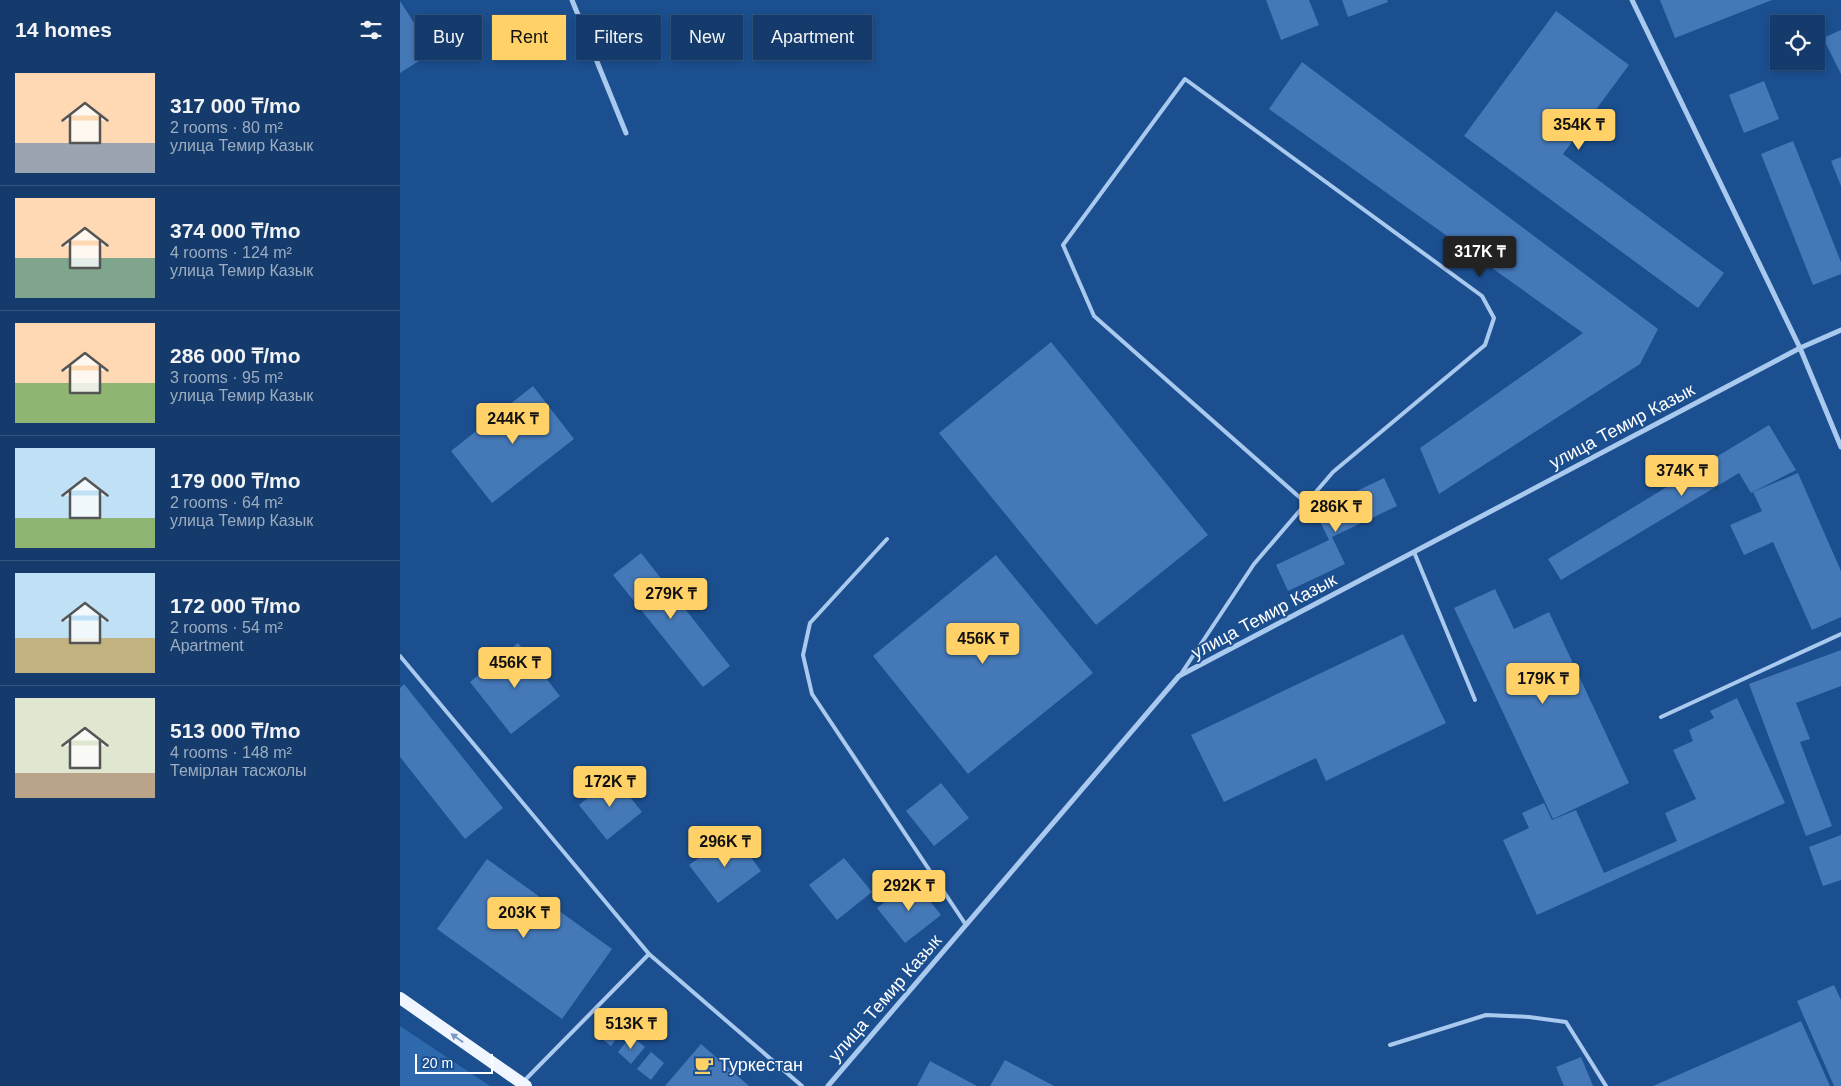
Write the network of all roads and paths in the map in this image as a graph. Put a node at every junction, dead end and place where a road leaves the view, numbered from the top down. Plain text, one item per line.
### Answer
1 (572, 0) edge
2 (1632, 0) edge
3 (626, 133) dead end
4 (1841, 330) edge
5 (1800, 348) junction
6 (1841, 448) edge
7 (1306, 503) junction
8 (887, 539) dead end
9 (1414, 552) junction
10 (1841, 634) edge
11 (400, 656) edge
12 (1179, 676) junction
13 (1475, 700) dead end
14 (1661, 717) dead end
15 (966, 925) junction
16 (649, 954) junction
17 (400, 998) edge
18 (1390, 1045) dead end
19 (524, 1084) edge
20 (802, 1086) edge
21 (828, 1086) edge
22 (1606, 1086) edge

1 - 3 street
2 - 5 street
4 - 5 street, улица Темир Казык
5 - 6 street
5 - 9 street, улица Темир Казык
7 - 7 lane
7 - 12 lane
8 - 15 lane
9 - 12 street, улица Темир Казык
9 - 13 lane
10 - 14 lane
11 - 16 lane
12 - 15 street, улица Темир Казык
15 - 21 street, улица Темир Казык
16 - 19 lane
16 - 20 lane
19 -> 17 main road
18 - 22 lane

